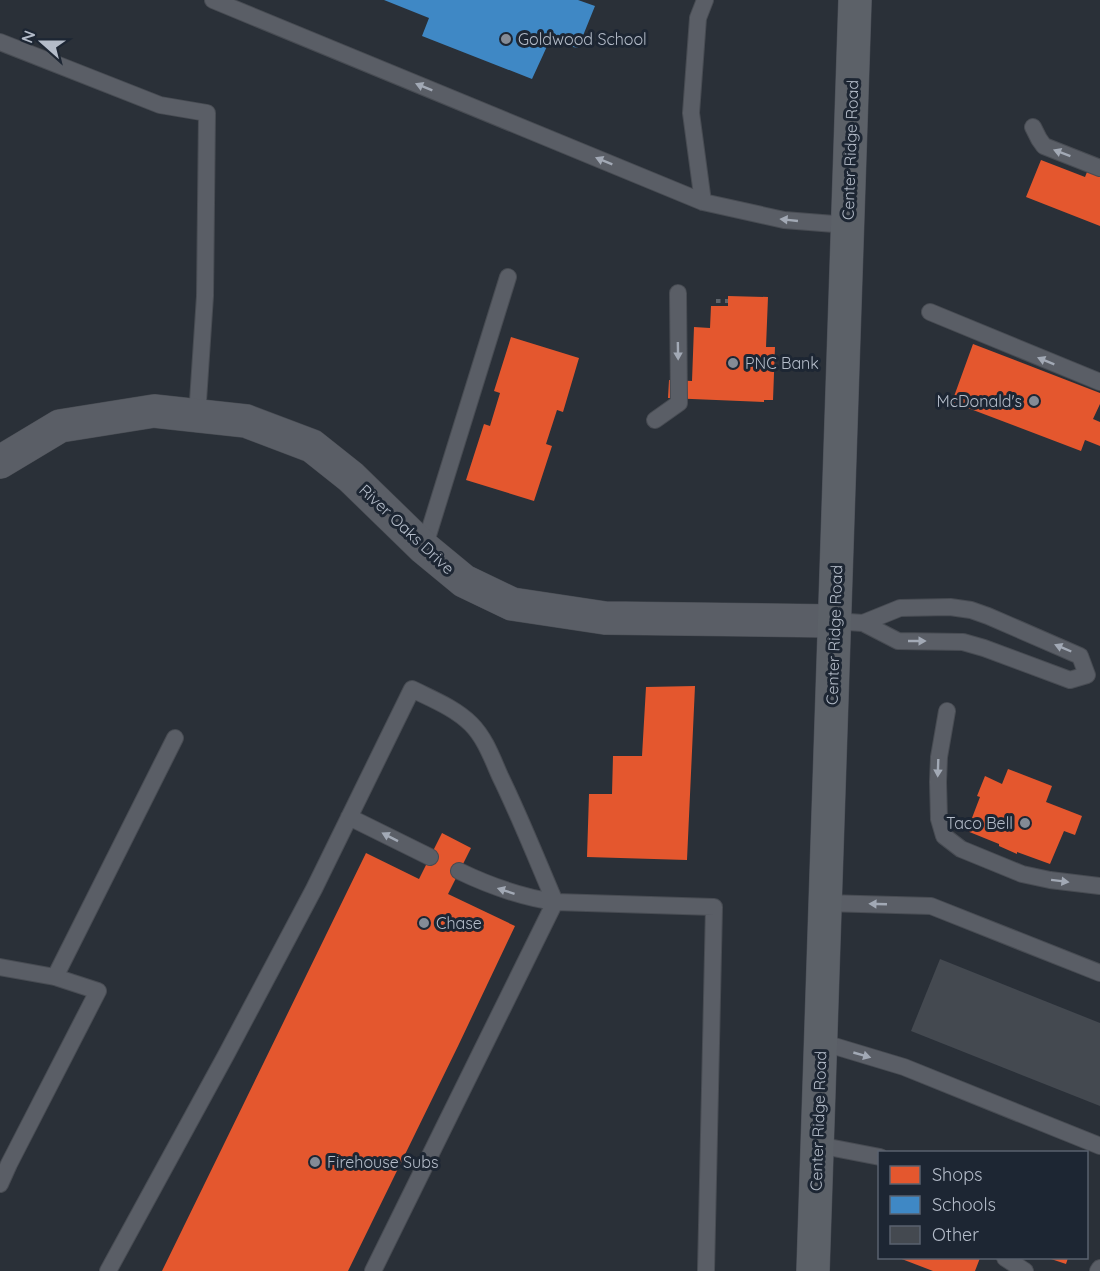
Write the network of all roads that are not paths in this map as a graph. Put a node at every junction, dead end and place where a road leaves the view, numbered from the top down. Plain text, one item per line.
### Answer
1 (213, 0) edge
2 (705, 0) edge
3 (855, 0) edge
4 (0, 42) edge
5 (1033, 127) dead end
6 (1100, 168) edge
7 (703, 202) junction
8 (848, 225) junction
9 (508, 276) dead end
10 (678, 292) dead end
11 (930, 312) dead end
12 (1100, 382) edge
13 (198, 416) junction
14 (655, 420) dead end
15 (0, 462) edge
16 (424, 548) junction
17 (848, 622) junction
18 (1093, 677) edge
19 (947, 711) dead end
20 (175, 738) dead end
21 (349, 816) junction
22 (430, 857) dead end
23 (459, 872) dead end
24 (1100, 886) edge
25 (555, 902) junction
26 (825, 903) junction
27 (0, 967) edge
28 (1100, 973) edge
29 (55, 977) junction
30 (821, 1042) junction
31 (818, 1145) junction
32 (1100, 1146) edge
33 (878, 1157) edge
34 (0, 1184) edge
35 (1008, 1259) edge
36 (108, 1271) edge
37 (373, 1271) edge
38 (705, 1271) edge
39 (813, 1271) edge
40 (1025, 1271) edge

7 -> 1 lane
2 - 7 lane
3 - 8 main road, Center Ridge Road
4 - 13 lane
6 -> 5 lane
8 -> 7 lane
8 - 17 main road, Center Ridge Road
9 - 16 lane
10 -> 14 lane
12 -> 11 lane
13 - 15 street, River Oaks Drive
13 - 16 street, River Oaks Drive
16 - 17 street, River Oaks Drive
17 -> 18 lane
18 -> 17 lane
17 - 26 main road, Center Ridge Road
19 -> 24 lane
20 - 29 lane
22 -> 21 lane
21 - 25 lane
21 - 36 lane
25 -> 23 lane
25 - 37 lane
25 - 38 lane
28 -> 26 lane
26 - 30 main road, Center Ridge Road
27 - 29 lane
29 - 34 lane
30 - 31 main road, Center Ridge Road
30 -> 32 lane
31 - 33 lane
31 - 39 main road, Center Ridge Road
35 - 40 lane

